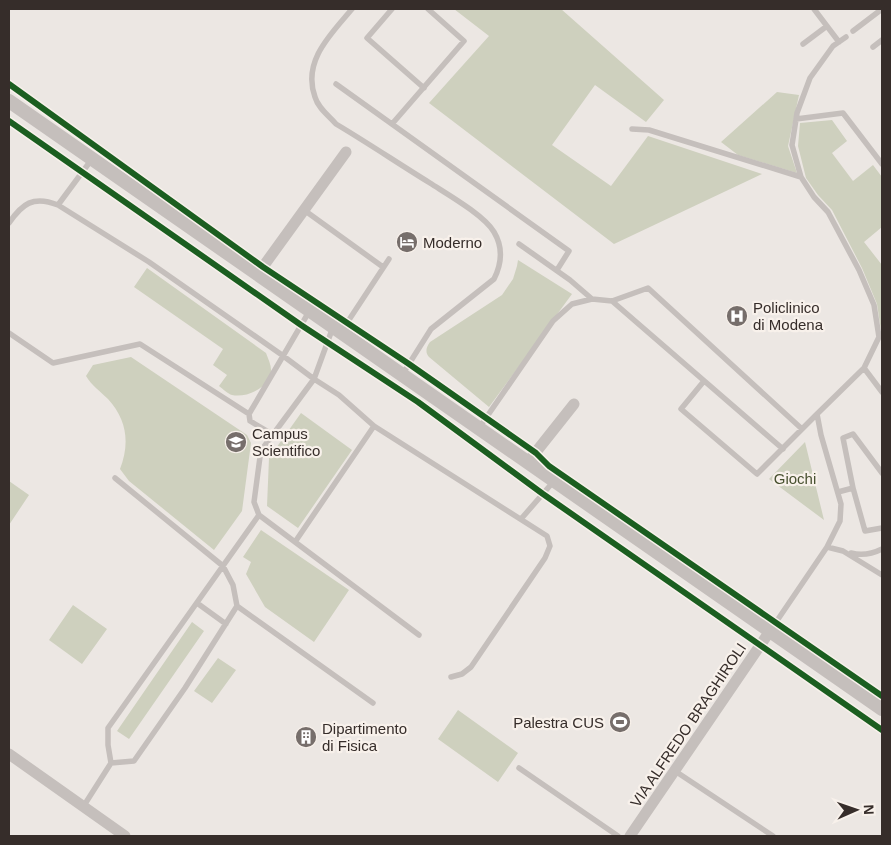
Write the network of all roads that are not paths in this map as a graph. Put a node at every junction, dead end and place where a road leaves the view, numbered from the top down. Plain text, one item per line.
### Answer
1 (352, 9) edge
2 (392, 9) edge
3 (428, 9) edge
4 (814, 9) edge
5 (882, 9) edge
6 (827, 26) junction
7 (853, 32) dead end
8 (846, 37) dead end
9 (882, 40) edge
10 (839, 42) junction
11 (803, 44) dead end
12 (873, 47) dead end
13 (336, 84) dead end
14 (424, 88) junction
15 (9, 101) edge
16 (796, 119) junction
17 (392, 124) junction
18 (632, 129) dead end
19 (346, 152) dead end
20 (92, 159) junction
21 (882, 164) edge
22 (801, 177) junction
23 (58, 205) junction
24 (304, 210) junction
25 (9, 223) edge
26 (519, 244) dead end
27 (389, 259) dead end
28 (383, 267) junction
29 (557, 270) junction
30 (257, 275) junction
31 (592, 299) junction
32 (612, 301) junction
33 (310, 310) junction
34 (337, 330) junction
35 (9, 333) edge
36 (880, 343) edge
37 (282, 355) junction
38 (864, 368) junction
39 (402, 376) junction
40 (314, 379) junction
41 (704, 381) junction
42 (882, 392) edge
43 (574, 404) dead end
44 (249, 414) junction
45 (817, 414) junction
46 (374, 426) junction
47 (479, 428) junction
48 (802, 429) junction
49 (272, 434) junction
50 (782, 449) junction
51 (528, 462) junction
52 (882, 473) edge
53 (116, 478) dead end
54 (554, 480) junction
55 (853, 488) junction
56 (838, 492) junction
57 (259, 515) junction
58 (521, 519) junction
59 (882, 528) edge
60 (295, 542) junction
61 (827, 547) junction
62 (882, 549) edge
63 (843, 551) junction
64 (222, 566) junction
65 (882, 575) edge
66 (197, 603) junction
67 (237, 606) junction
68 (226, 624) junction
69 (770, 631) junction
70 (419, 635) dead end
71 (451, 677) dead end
72 (373, 703) dead end
73 (882, 709) edge
74 (9, 754) edge
75 (111, 763) junction
76 (518, 768) dead end
77 (675, 772) junction
78 (83, 807) junction
79 (125, 836) edge
80 (618, 836) edge
81 (630, 836) edge
82 (773, 836) edge

1 - 39 lane
2 - 14 lane
3 - 14 lane
4 - 6 lane
5 - 7 lane
6 - 10 lane
6 - 11 lane
8 - 10 lane
9 - 12 lane
10 - 16 lane
13 - 17 lane
14 - 17 lane
15 - 20 street
16 - 21 lane
16 - 22 lane
17 - 29 lane
18 - 22 lane
19 - 24 street
20 - 23 lane
20 - 30 street
22 - 36 lane
23 - 25 lane
23 - 37 lane
24 - 28 lane
24 - 30 street
26 - 29 lane
27 - 28 lane
28 - 34 lane
29 - 31 lane
30 - 33 street
31 - 32 lane
31 - 47 lane
32 - 41 lane
32 - 48 lane
33 - 34 street
33 - 37 lane
34 - 39 street
34 - 40 lane
35 - 44 lane
36 - 38 lane
37 - 40 lane
37 - 44 lane
38 - 42 lane
38 - 45 lane
39 - 47 street
40 - 46 lane
40 - 49 lane
41 - 50 lane
41 - 50 lane
43 - 51 street
44 - 49 lane
45 - 48 lane
45 - 56 lane
46 - 58 lane
46 - 60 lane
47 - 51 street
48 - 50 lane
49 - 57 lane
51 - 54 street
52 - 55 lane
53 - 64 lane
54 - 58 lane
54 - 69 street
55 - 56 lane
55 - 59 lane
56 - 61 lane
57 - 60 lane
57 - 64 lane
58 - 71 lane
60 - 70 lane
61 - 63 lane
61 - 69 lane
62 - 63 lane
63 - 65 lane
64 - 66 lane
64 - 67 lane
66 - 68 lane
66 - 75 lane
67 - 68 lane
67 - 72 lane
68 - 75 lane
69 - 73 street
69 - 77 street, VIA ALFREDO BRAGHIROLI
74 - 78 street
75 - 78 lane
76 - 80 lane
77 - 81 street, VIA ALFREDO BRAGHIROLI
77 - 82 lane
78 - 79 street

